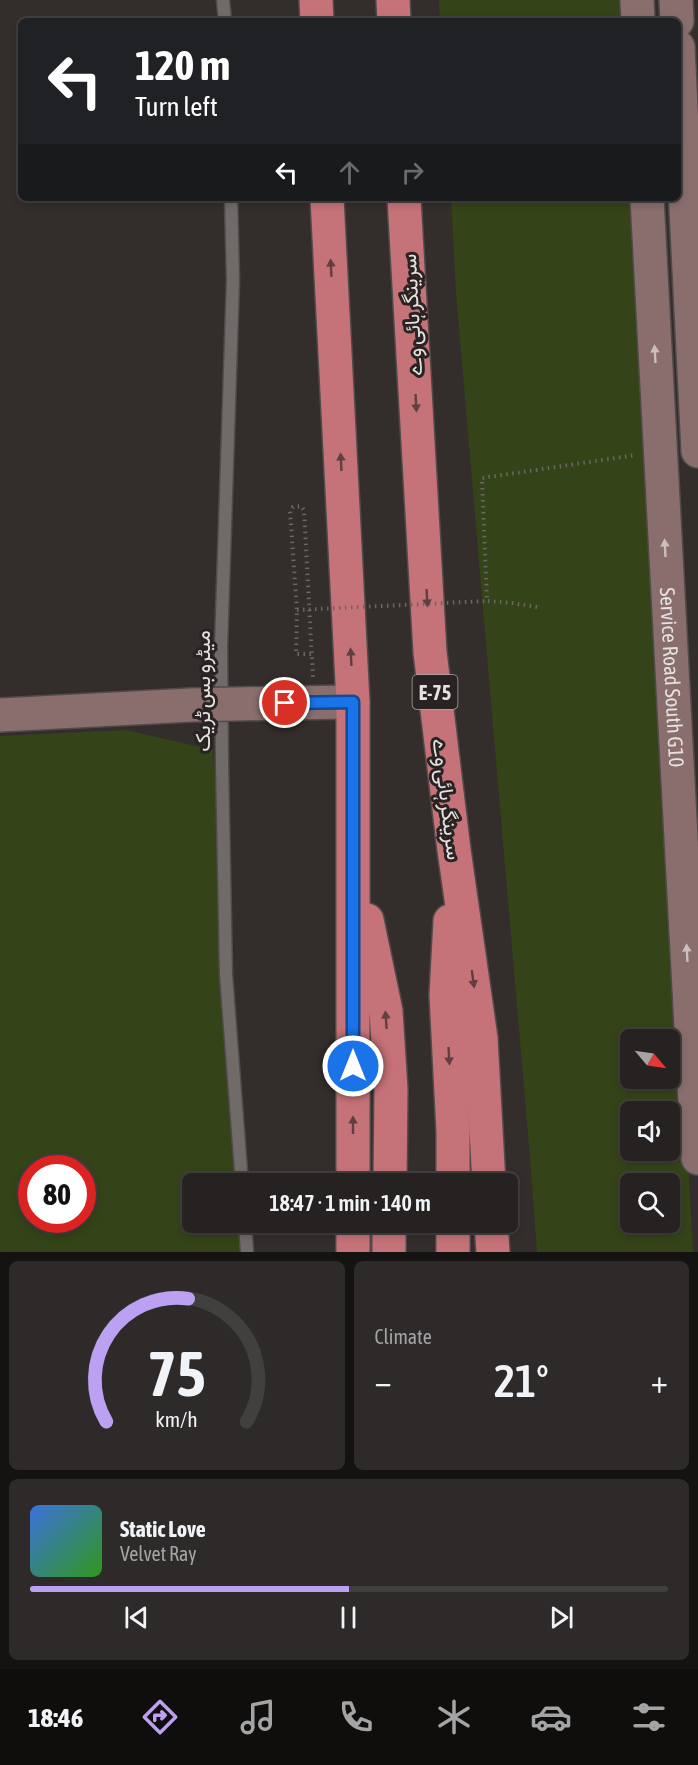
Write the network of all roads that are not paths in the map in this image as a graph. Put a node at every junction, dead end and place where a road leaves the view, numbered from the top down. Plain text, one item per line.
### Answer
1 (223, 0) edge
2 (316, 0) edge
3 (393, 0) edge
4 (636, 0) edge
5 (676, 0) edge
6 (225, 18) edge
7 (317, 18) edge
8 (394, 18) edge
9 (638, 18) edge
10 (677, 18) edge
11 (681, 70) edge
12 (690, 137) edge
13 (231, 201) edge
14 (327, 201) edge
15 (404, 201) edge
16 (647, 201) edge
17 (698, 451) edge
18 (353, 702) junction
19 (0, 715) edge
20 (454, 850) junction
21 (353, 855) junction
22 (698, 1158) edge
23 (241, 1173) edge
24 (353, 1173) edge
25 (390, 1173) edge
26 (453, 1173) edge
27 (488, 1173) edge
28 (246, 1233) edge
29 (353, 1233) edge
30 (389, 1233) edge
31 (453, 1233) edge
32 (492, 1233) edge
33 (247, 1252) edge
34 (352, 1252) edge
35 (389, 1252) edge
36 (453, 1252) edge
37 (493, 1252) edge

1 - 6 lane
2 - 7 highway
3 - 8 highway
4 - 9 main road
5 - 10 main road
11 - 12 main road
12 - 17 main road
13 - 23 lane, میٹرو بس ٹریک
18 -> 14 highway
15 -> 20 highway, سرینگر ہائی وے / E-75
22 -> 16 main road, Service Road South G10
18 - 19 main road, bridge
18 - 21 highway
20 -> 26 highway
20 -> 27 highway, سرینگر ہائی وے / E-75
24 -> 21 highway
25 -> 21 highway
28 - 33 lane
29 - 34 highway
30 - 35 highway
31 - 36 highway
32 - 37 highway

